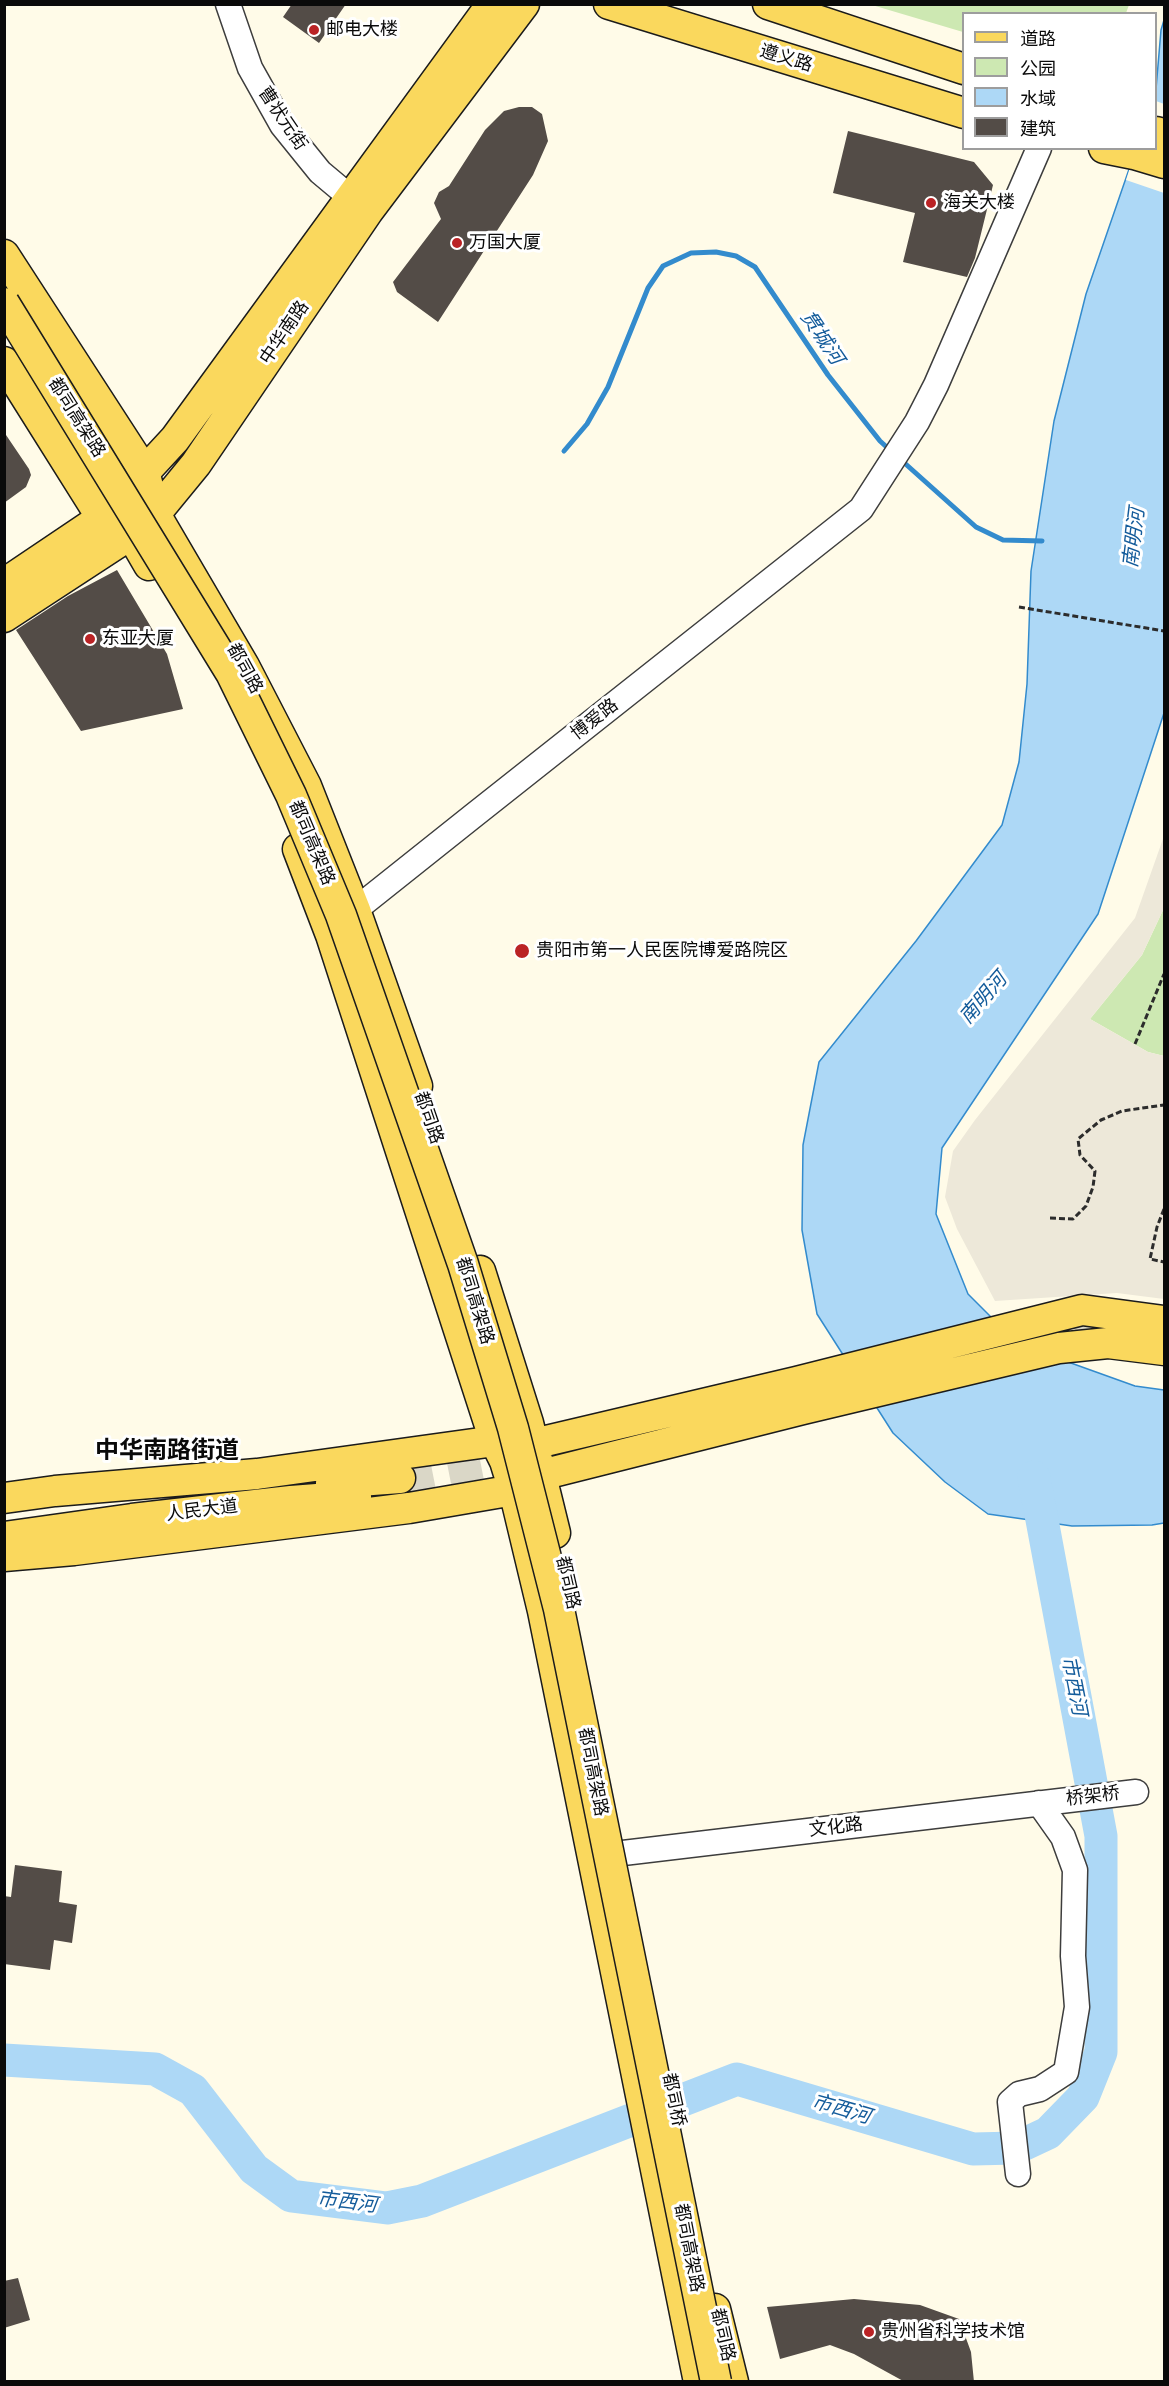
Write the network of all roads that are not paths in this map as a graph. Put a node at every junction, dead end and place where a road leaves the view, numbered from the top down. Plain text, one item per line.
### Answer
1 (228, 4) edge
2 (492, 4) edge
3 (524, 4) edge
4 (609, 4) edge
5 (768, 4) edge
6 (962, 69) edge
7 (962, 113) edge
8 (1038, 150) edge
9 (1114, 150) edge
10 (1164, 163) edge
11 (360, 205) junction
12 (4, 255) edge
13 (4, 303) edge
14 (4, 362) edge
15 (144, 471) junction
16 (155, 514) junction
17 (102, 518) junction
18 (130, 534) junction
19 (4, 584) edge
20 (4, 617) edge
21 (355, 910) junction
22 (332, 935) junction
23 (1164, 1321) edge
24 (1164, 1350) edge
25 (800, 1395) junction
26 (495, 1441) junction
27 (533, 1444) junction
28 (541, 1475) junction
29 (514, 1490) junction
30 (4, 1498) edge
31 (4, 1517) edge
32 (4, 1537) edge
33 (4, 1556) edge
34 (1136, 1792) dead end
35 (1044, 1803) junction
36 (623, 1853) junction
37 (663, 2054) joint
38 (635, 2064) joint
39 (682, 2146) joint
40 (654, 2154) joint
41 (1018, 2174) dead end
42 (699, 2382) edge
43 (716, 2382) edge
44 (734, 2382) edge

1 - 11 street, 曹状元街
2 - 11 main road, 中华南路
3 - 11 main road, 中华南路
4 - 7 main road, 遵义路
5 - 6 main road
8 - 21 street, 博爱路
9 - 10 main road
11 - 15 main road, 中华南路
11 - 16 main road, 中华南路
12 - 15 main road, 都司路
13 - 43 main road, 都司高架路, bridge
14 - 17 main road, 都司路
15 - 16 main road, 都司路
15 - 17 main road, 中华南路
16 - 18 main road, 中华南路
16 - 21 main road, 都司路
17 - 18 main road, 都司路
17 - 19 main road, 中华南路
18 - 20 main road, 中华南路
18 - 22 main road, 都司路
21 - 22 street, 博爱路
21 - 27 main road, 都司路
22 - 26 main road, 都司路
23 - 25 main road
24 - 25 main road
25 - 27 main road
25 - 28 main road
26 - 27 main road
26 - 29 main road, 都司路
26 - 30 main road
27 - 28 main road, 都司路
28 - 29 main road
28 - 36 main road, 都司路
29 - 33 main road
29 - 38 main road, 都司路
31 - 32 main road, 人民大道
34 - 35 street, 桥架桥
35 - 36 street, 文化路
35 - 41 street
36 - 37 main road, 都司路
37 - 39 main road, 都司桥
38 - 40 main road, 都司桥
39 - 44 main road, 都司路
40 - 42 main road, 都司路

